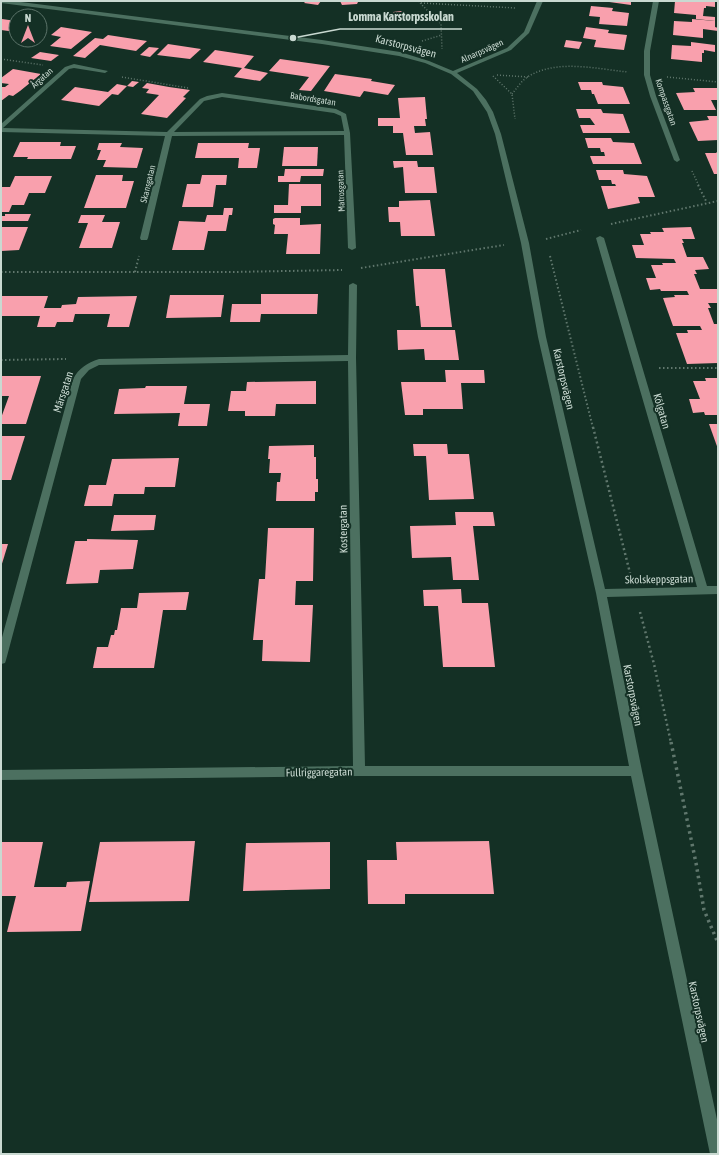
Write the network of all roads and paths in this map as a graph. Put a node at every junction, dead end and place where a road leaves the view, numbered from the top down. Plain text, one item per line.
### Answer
1 (1, 1) edge
2 (540, 1) edge
3 (656, 1) edge
4 (420, 3) dead end
5 (536, 9) junction
6 (1, 59) edge
7 (67, 68) junction
8 (105, 71) joint
9 (453, 73) junction
10 (647, 74) junction
11 (493, 75) dead end
12 (529, 77) junction
13 (718, 82) edge
14 (512, 94) dead end
15 (222, 95) junction
16 (1, 127) edge
17 (1, 130) edge
18 (348, 133) junction
19 (169, 134) junction
20 (677, 160) joint
21 (718, 201) edge
22 (707, 203) junction
23 (610, 224) dead end
24 (588, 229) dead end
25 (144, 238) dead end
26 (546, 238) dead end
27 (600, 238) dead end
28 (352, 248) dead end
29 (352, 285) dead end
30 (352, 358) junction
31 (1, 360) edge
32 (89, 364) junction
33 (718, 368) edge
34 (638, 369) junction
35 (703, 590) junction
36 (718, 590) edge
37 (601, 593) junction
38 (1, 660) edge
39 (359, 771) junction
40 (636, 771) junction
41 (1, 775) edge
42 (717, 1154) edge

1 - 9 street, Karstorpsvägen
2 - 5 street, Alnarpsvägen
3 - 10 street, Kompassgatan
4 - 5 path
5 - 9 street, Alnarpsvägen
6 - 7 path
7 - 8 street, Årgatan
7 - 16 street, Årgatan
8 - 15 path
9 - 37 street, Karstorpsvägen
10 - 12 path
10 - 13 path
10 - 20 street, Kompassgatan
11 - 12 path
12 - 14 path
15 - 18 street, Babordsgatan
15 - 19 street, Babordsgatan
17 - 19 street
18 - 19 street
18 - 28 street, Matrosgatan
19 - 25 street, Skansgatan
20 - 22 path
21 - 22 path
22 - 23 path
24 - 26 path
27 - 34 street, Kölgatan
29 - 30 street, Kostergatan
30 - 32 street, Märsgatan
30 - 39 street, Kostergatan
31 - 32 path
32 - 38 street, Märsgatan
33 - 34 path
34 - 35 street, Kölgatan
35 - 36 street, Skolskeppsgatan
35 - 37 street, Skolskeppsgatan
37 - 40 street, Karstorpsvägen
39 - 40 street, Fullriggaregatan
39 - 41 street, Fullriggaregatan
40 - 42 street, Karstorpsvägen

